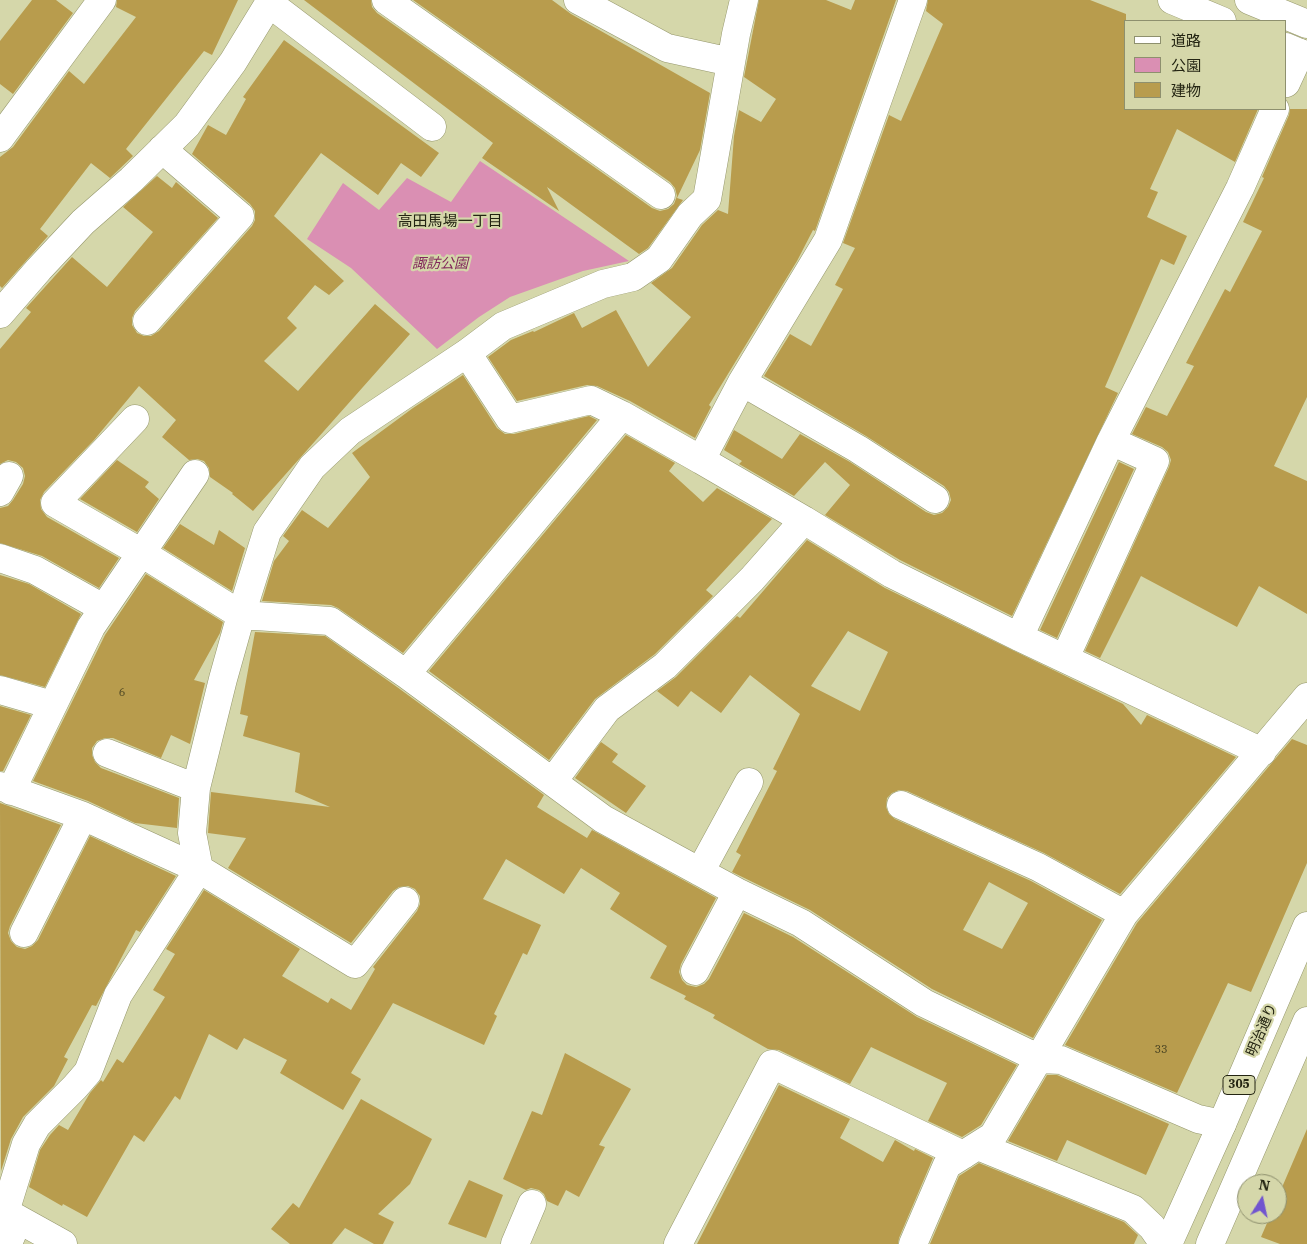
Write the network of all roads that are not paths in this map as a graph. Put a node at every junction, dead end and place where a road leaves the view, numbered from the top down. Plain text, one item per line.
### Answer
1 (102, 0) edge
2 (386, 0) edge
3 (578, 0) edge
4 (744, 0) edge
5 (913, 0) edge
6 (1172, 0) edge
7 (1249, 0) edge
8 (270, 2) edge
9 (1285, 7) edge
10 (1220, 20) edge
11 (1307, 24) edge
12 (1297, 52) edge
13 (731, 62) junction
14 (1287, 80) edge
15 (1274, 110) edge
16 (432, 127) dead end
17 (0, 138) edge
18 (162, 149) junction
19 (661, 195) dead end
20 (0, 314) edge
21 (147, 320) dead end
22 (467, 353) junction
23 (742, 382) junction
24 (622, 415) junction
25 (135, 419) dead end
26 (1111, 441) junction
27 (701, 460) junction
28 (195, 474) dead end
29 (935, 499) dead end
30 (804, 520) junction
31 (140, 552) junction
32 (0, 558) edge
33 (103, 608) junction
34 (241, 615) junction
35 (1020, 637) junction
36 (1065, 658) junction
37 (406, 674) junction
38 (0, 690) edge
39 (1307, 697) edge
40 (52, 706) junction
41 (1262, 752) junction
42 (106, 753) dead end
43 (552, 781) junction
44 (749, 782) dead end
45 (196, 788) junction
46 (5, 789) edge
47 (901, 806) dead end
48 (84, 816) junction
49 (199, 870) junction
50 (700, 872) junction
51 (737, 892) junction
52 (405, 902) dead end
53 (1124, 914) junction
54 (1307, 926) edge
55 (24, 933) dead end
56 (695, 971) dead end
57 (1307, 1021) edge
58 (1040, 1059) junction
59 (1222, 1124) junction
60 (970, 1151) junction
61 (532, 1204) dead end
62 (6, 1212) edge
63 (6, 1244) edge
64 (63, 1244) edge
65 (515, 1244) edge
66 (678, 1244) edge
67 (913, 1244) edge
68 (1166, 1244) edge
69 (1210, 1244) edge

1 - 17 street
2 - 19 street
3 - 13 street
4 - 13 street
5 - 23 street
6 - 10 street
7 - 9 street
8 - 16 street
8 - 18 street
9 - 11 street
12 - 14 street
13 - 22 street
15 - 26 street
18 - 20 street
18 - 21 street
22 - 24 street
22 - 34 street
23 - 27 street
23 - 29 street
24 - 27 street
24 - 37 street
25 - 31 street
26 - 35 street
26 - 36 street
27 - 30 street
28 - 31 street
30 - 35 street
30 - 43 street
31 - 33 street
31 - 34 street
32 - 33 street
33 - 40 street
34 - 37 street
34 - 45 street
35 - 36 street
36 - 41 street
37 - 43 street
38 - 40 street
39 - 41 street
40 - 46 street
41 - 53 street
42 - 45 street
43 - 50 street
44 - 50 street
45 - 49 street
46 - 48 street
47 - 53 street
48 - 49 street
48 - 55 street
49 - 52 street
49 - 62 street
50 - 51 street
51 - 56 street
51 - 58 street
53 - 58 street
54 - 59 street, 明治通り / 305
57 - 69 street, 305
58 - 59 street
58 - 60 street
59 - 68 street, 明治通り / 305
60 - 66 street
60 - 67 street
60 - 68 street
61 - 65 street
62 - 63 street
62 - 64 street

